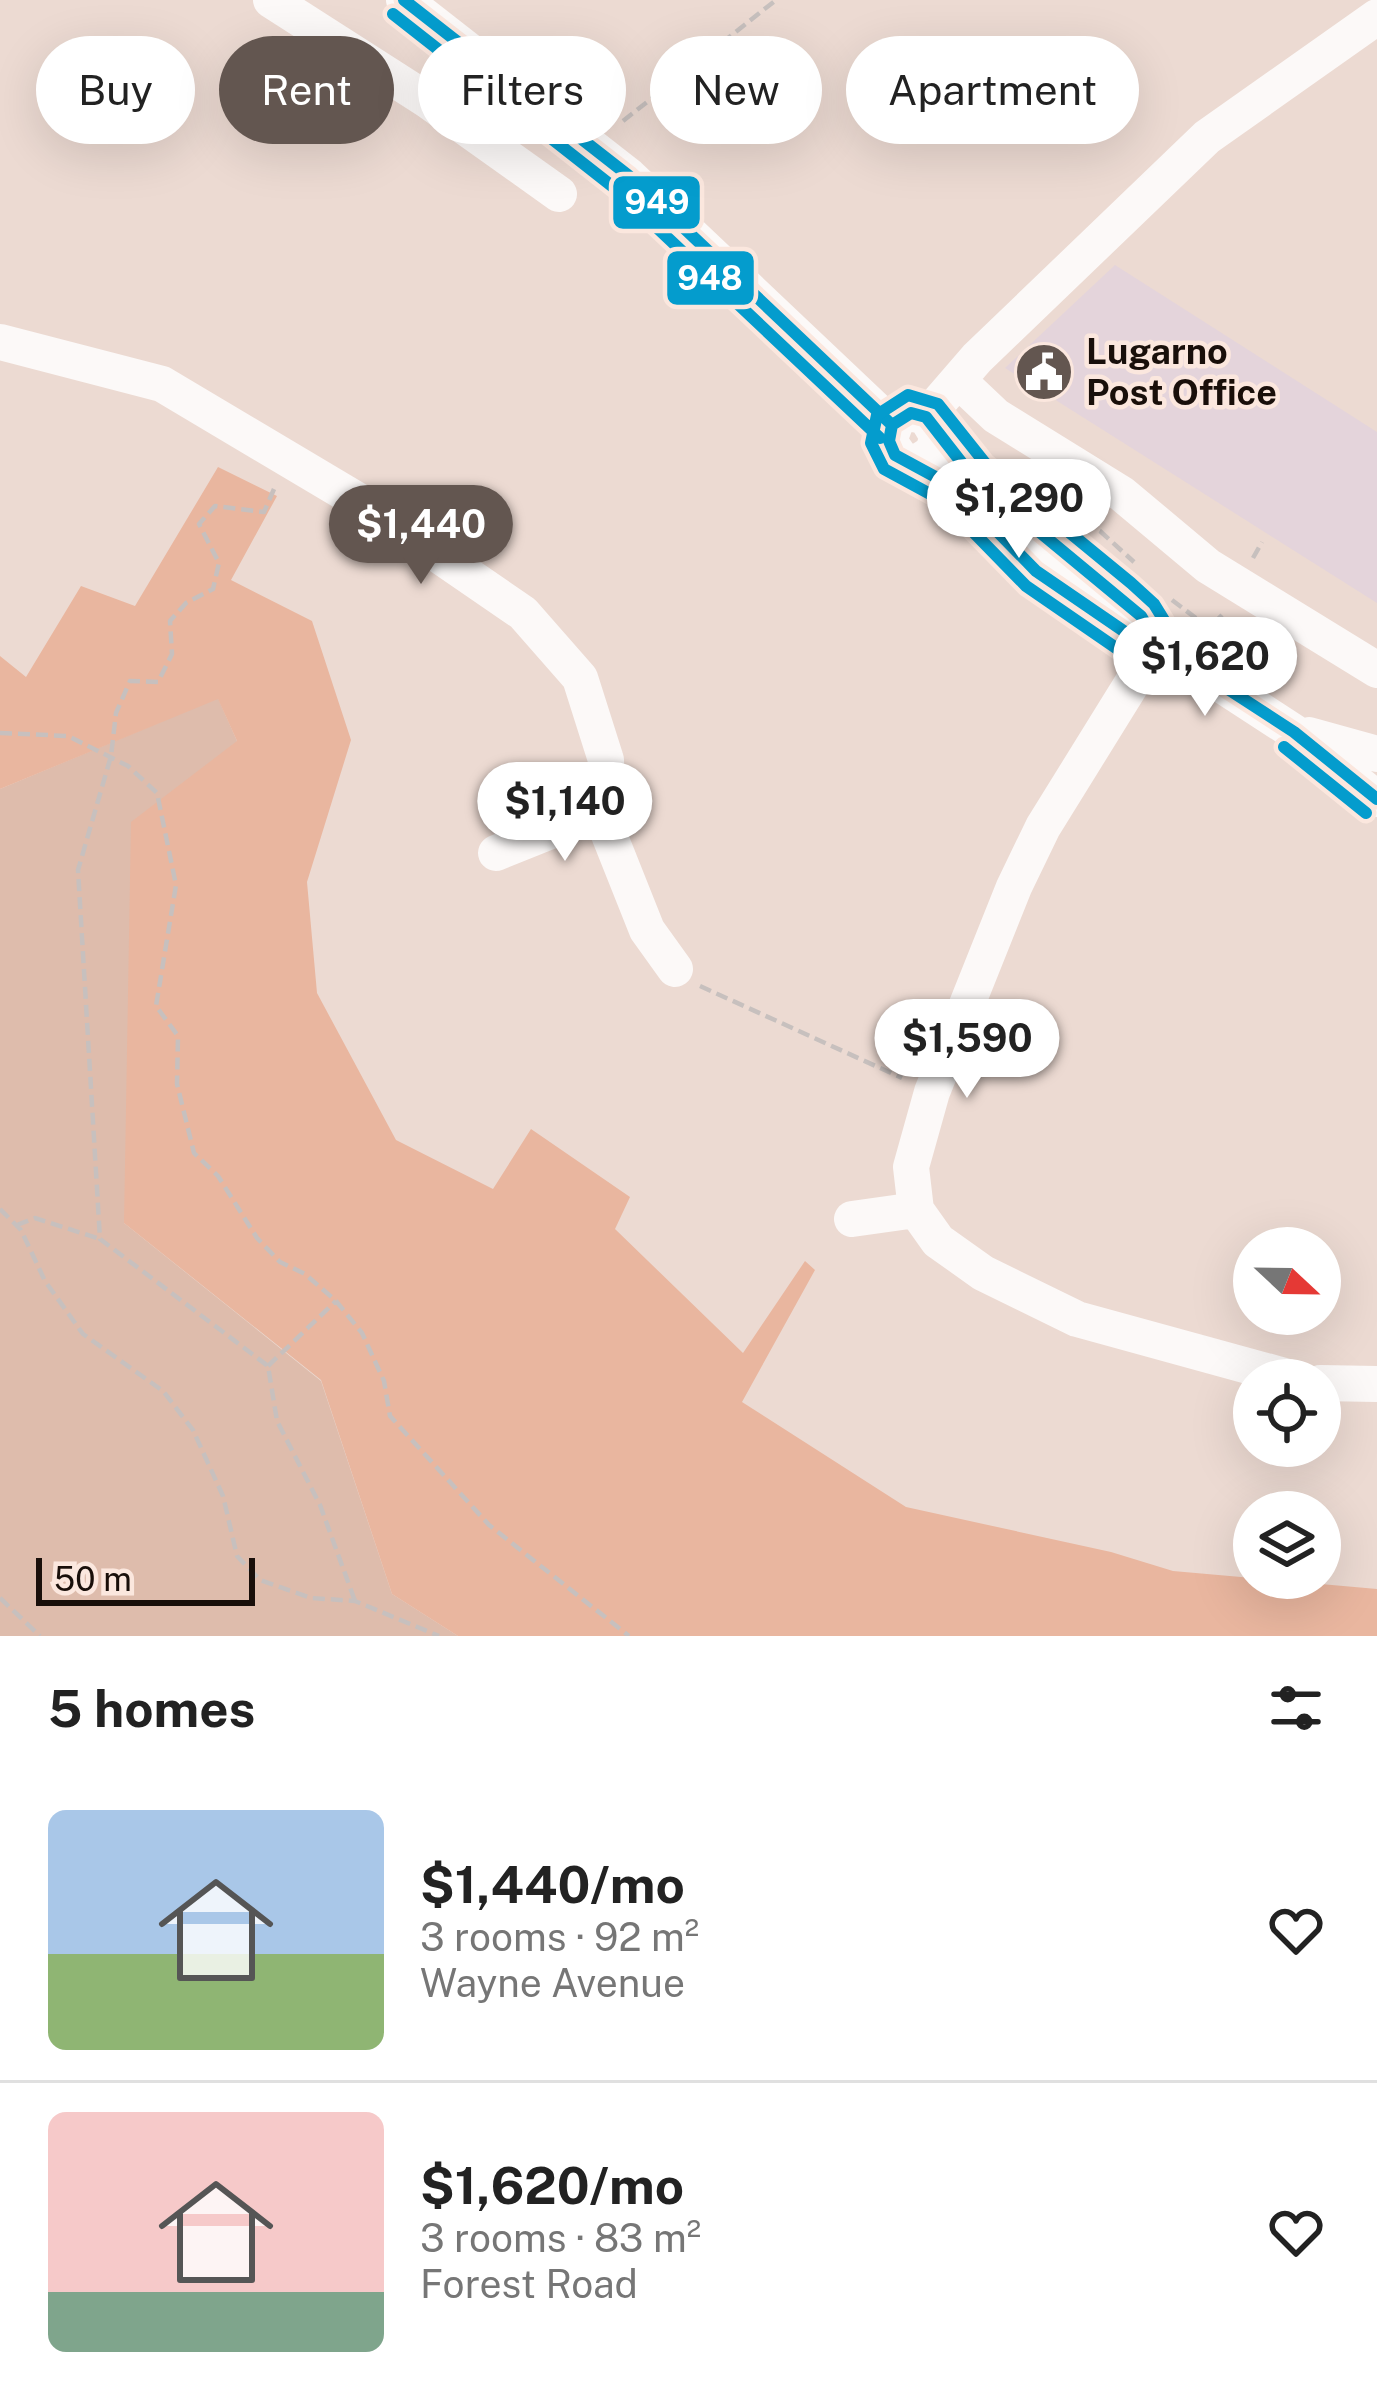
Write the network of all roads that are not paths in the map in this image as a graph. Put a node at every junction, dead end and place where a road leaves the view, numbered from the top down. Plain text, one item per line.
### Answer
1 (271, 0) edge
2 (404, 0) edge
3 (1377, 17) edge
4 (559, 194) dead end
5 (0, 343) edge
6 (959, 381) junction
7 (914, 435) junction
8 (1157, 643) junction
9 (1377, 670) edge
10 (1294, 732) junction
11 (1377, 754) edge
12 (1374, 796) edge
13 (608, 808) junction
14 (496, 853) dead end
15 (675, 969) road end
16 (916, 1210) junction
17 (852, 1219) dead end
18 (1233, 1362) edge
19 (1341, 1383) edge
20 (1377, 1384) edge

1 - 4 street
2 - 7 street
3 - 6 street
5 - 13 street
6 - 7 street
6 - 9 street
7 - 8 street
8 - 10 street
8 - 16 street
10 - 11 street
10 - 12 street
11 - 12 street
13 - 14 street
13 - 15 street
16 - 17 street
16 - 18 street
19 - 20 street

